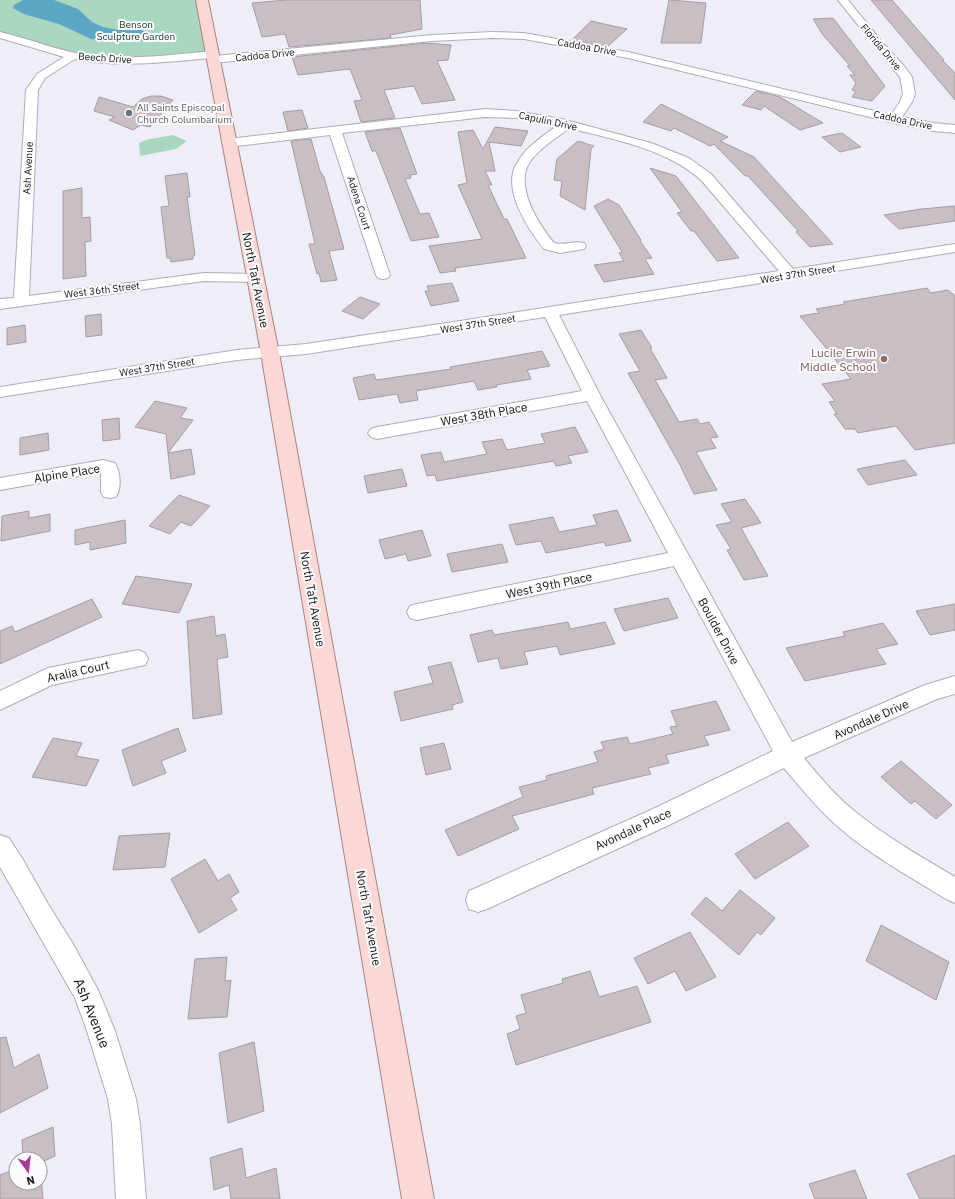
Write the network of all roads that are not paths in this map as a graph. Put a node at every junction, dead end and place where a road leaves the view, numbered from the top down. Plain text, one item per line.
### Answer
1 (202, 0) edge
2 (843, 0) edge
3 (0, 36) edge
4 (73, 56) junction
5 (212, 57) junction
6 (894, 119) junction
7 (567, 124) junction
8 (955, 129) edge
9 (335, 131) junction
10 (228, 143) junction
11 (579, 246) dead end
12 (955, 248) edge
13 (254, 270) junction
14 (383, 275) dead end
15 (790, 275) junction
16 (21, 300) junction
17 (0, 304) edge
18 (550, 313) junction
19 (270, 353) junction
20 (0, 392) edge
21 (592, 394) junction
22 (377, 432) dead end
23 (0, 484) edge
24 (110, 492) dead end
25 (681, 557) junction
26 (417, 612) dead end
27 (138, 659) dead end
28 (955, 685) edge
29 (0, 701) edge
30 (787, 755) junction
31 (0, 846) edge
32 (955, 891) edge
33 (478, 900) dead end
34 (131, 1199) edge
35 (418, 1199) edge

1 - 5 main road, North Taft Avenue
2 - 6 street, Florida Drive
3 - 4 street, Beech Drive
4 - 5 street, Beech Drive
4 - 16 street, Ash Avenue
5 - 6 street, Caddoa Drive
5 - 10 main road, North Taft Avenue
6 - 8 street, Caddoa Drive
7 - 9 street, Capulin Drive
7 - 11 street
7 - 15 street, Capulin Drive
9 - 10 street, Capulin Drive
9 - 14 street, Adena Court
10 - 13 main road, North Taft Avenue
12 - 15 street, West 37th Street
13 - 16 street, West 36th Street
13 - 19 main road, North Taft Avenue
15 - 18 street, West 37th Street
16 - 17 street, West 36th Street
18 - 19 street, West 37th Street
18 - 21 street, Boulder Drive
19 - 20 street, West 37th Street
19 - 35 main road, North Taft Avenue
21 - 22 street, West 38th Place
21 - 25 street, Boulder Drive
23 - 24 street, Alpine Place
25 - 26 street, West 39th Place
25 - 30 street, Boulder Drive
27 - 29 street, Aralia Court
28 - 30 street, Avondale Drive
30 - 32 street, Boulder Drive
30 - 33 street, Avondale Place
31 - 34 street, Ash Avenue

